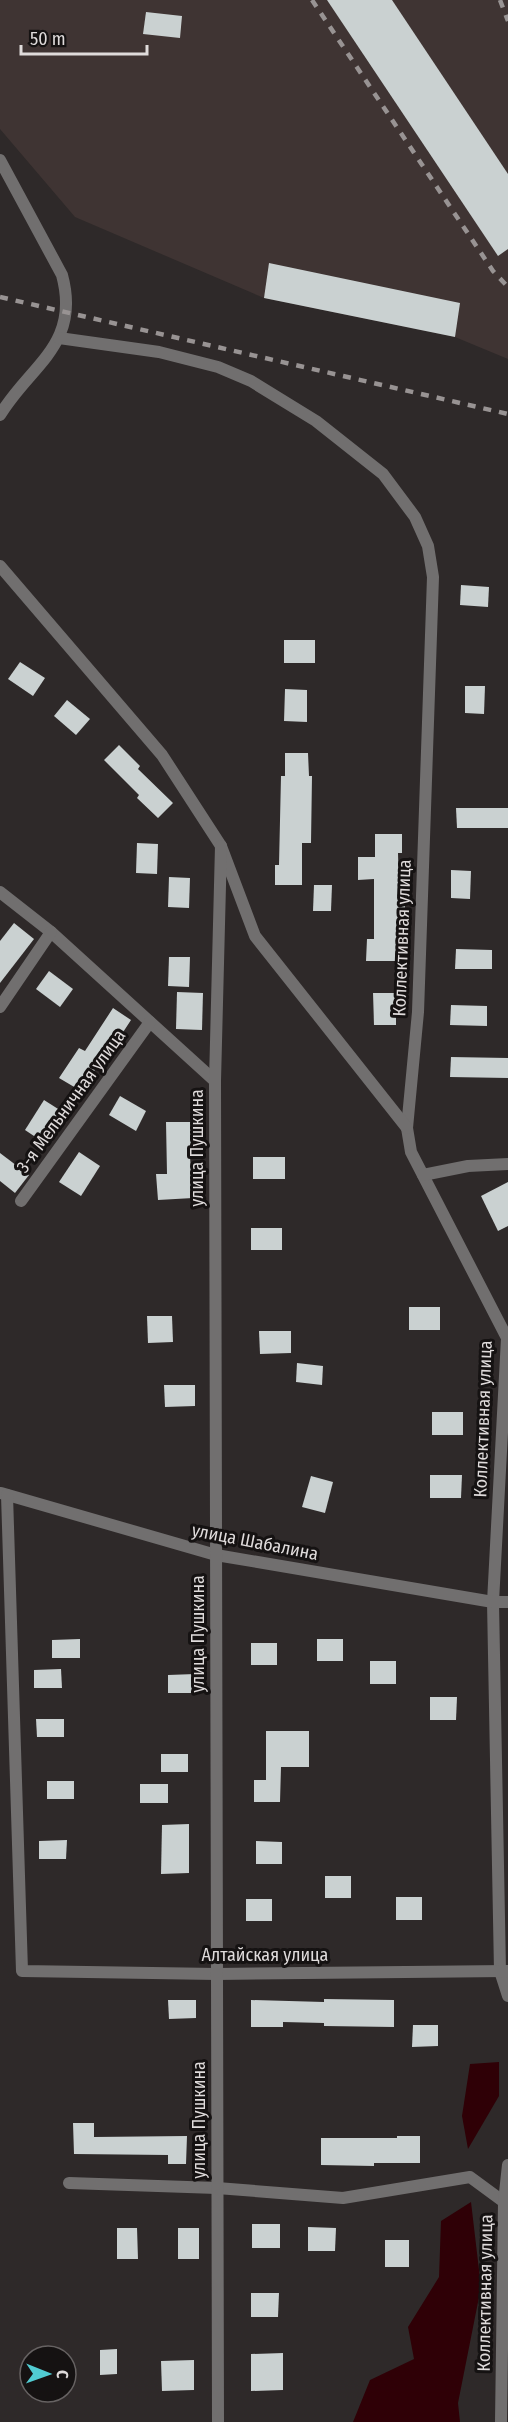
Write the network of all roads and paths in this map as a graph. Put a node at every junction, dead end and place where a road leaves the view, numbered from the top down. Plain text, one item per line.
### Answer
1 (0, 160) edge
2 (59, 338) junction
3 (0, 415) edge
4 (0, 566) edge
5 (220, 846) junction
6 (0, 892) edge
7 (51, 932) junction
8 (0, 1007) edge
9 (150, 1022) junction
10 (215, 1081) junction
11 (407, 1128) junction
12 (508, 1164) edge
13 (423, 1175) junction
14 (21, 1201) dead end
15 (507, 1338) edge
16 (4, 1494) edge
17 (216, 1556) junction
18 (493, 1602) junction
19 (508, 1602) edge
20 (504, 1971) edge
21 (217, 1974) junction
22 (508, 1996) edge
23 (508, 2165) edge
24 (69, 2183) dead end
25 (217, 2188) junction
26 (506, 2202) edge
27 (218, 2422) edge
28 (501, 2422) edge

1 - 2 street
2 - 3 street
2 - 11 street, Коллективная улица
4 - 5 street
5 - 10 street, улица Пушкина
5 - 11 street
6 - 7 street
7 - 8 street
7 - 9 street
9 - 10 street
9 - 14 street, 3-я Мельничная улица
10 - 17 street, улица Пушкина
11 - 13 street, Коллективная улица
12 - 13 street
13 - 15 street, Коллективная улица
15 - 18 street, Коллективная улица
16 - 17 street, улица Шабалина
16 - 21 street, Алтайская улица
17 - 18 street, улица Шабалина
17 - 21 street, улица Пушкина
18 - 19 street, улица Шабалина
18 - 20 street, Коллективная улица
20 - 21 street, Алтайская улица
20 - 22 street, Коллективная улица
21 - 25 street, улица Пушкина
23 - 26 street, Коллективная улица
24 - 25 street
25 - 26 street
25 - 27 street, улица Пушкина
26 - 28 street, Коллективная улица

